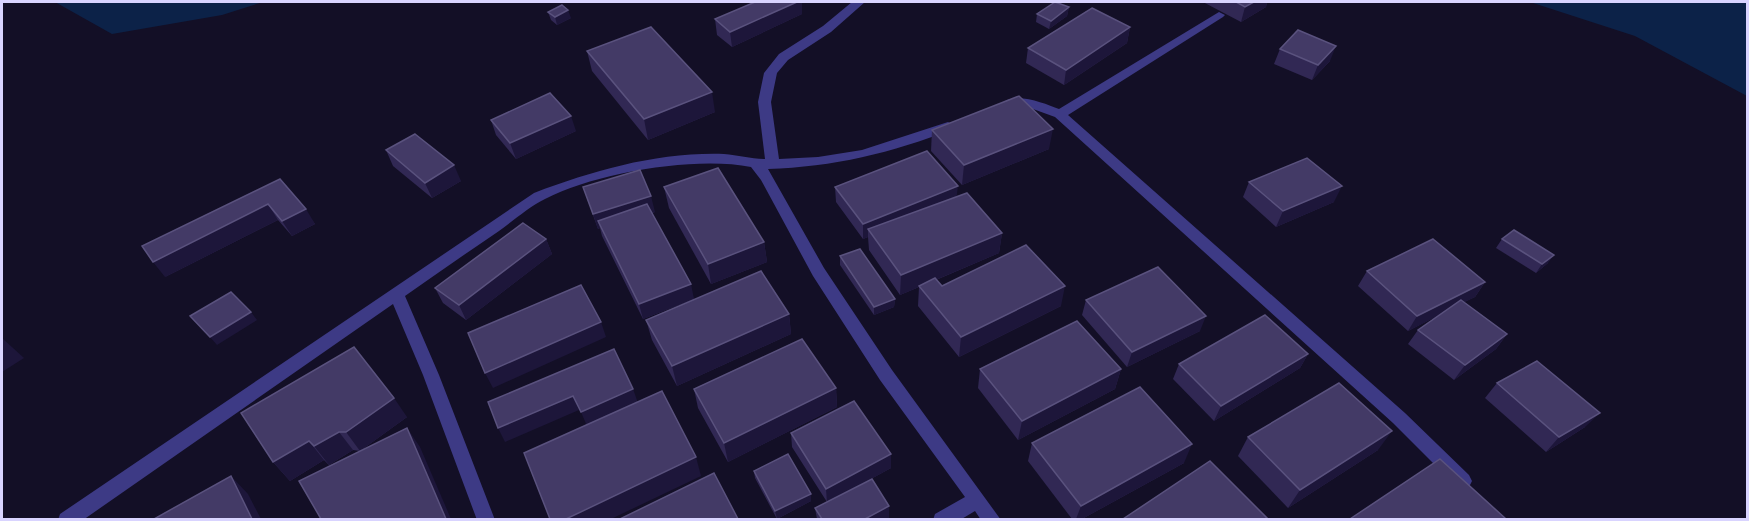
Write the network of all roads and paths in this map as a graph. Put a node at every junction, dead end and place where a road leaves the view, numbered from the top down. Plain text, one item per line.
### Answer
1 (859, 2) edge
2 (1219, 15) dead end
3 (991, 108) edge
4 (1060, 114) junction
5 (959, 121) edge
6 (764, 164) junction
7 (396, 294) junction
8 (1472, 490) edge
9 (977, 500) junction
10 (67, 519) edge
11 (486, 519) edge
12 (942, 519) edge
13 (992, 519) edge

1 - 6 street
2 - 4 street
3 - 4 street
4 - 8 street
5 - 6 street
6 - 7 street
6 - 9 street
7 - 10 street
7 - 11 street
9 - 12 street
9 - 13 street

